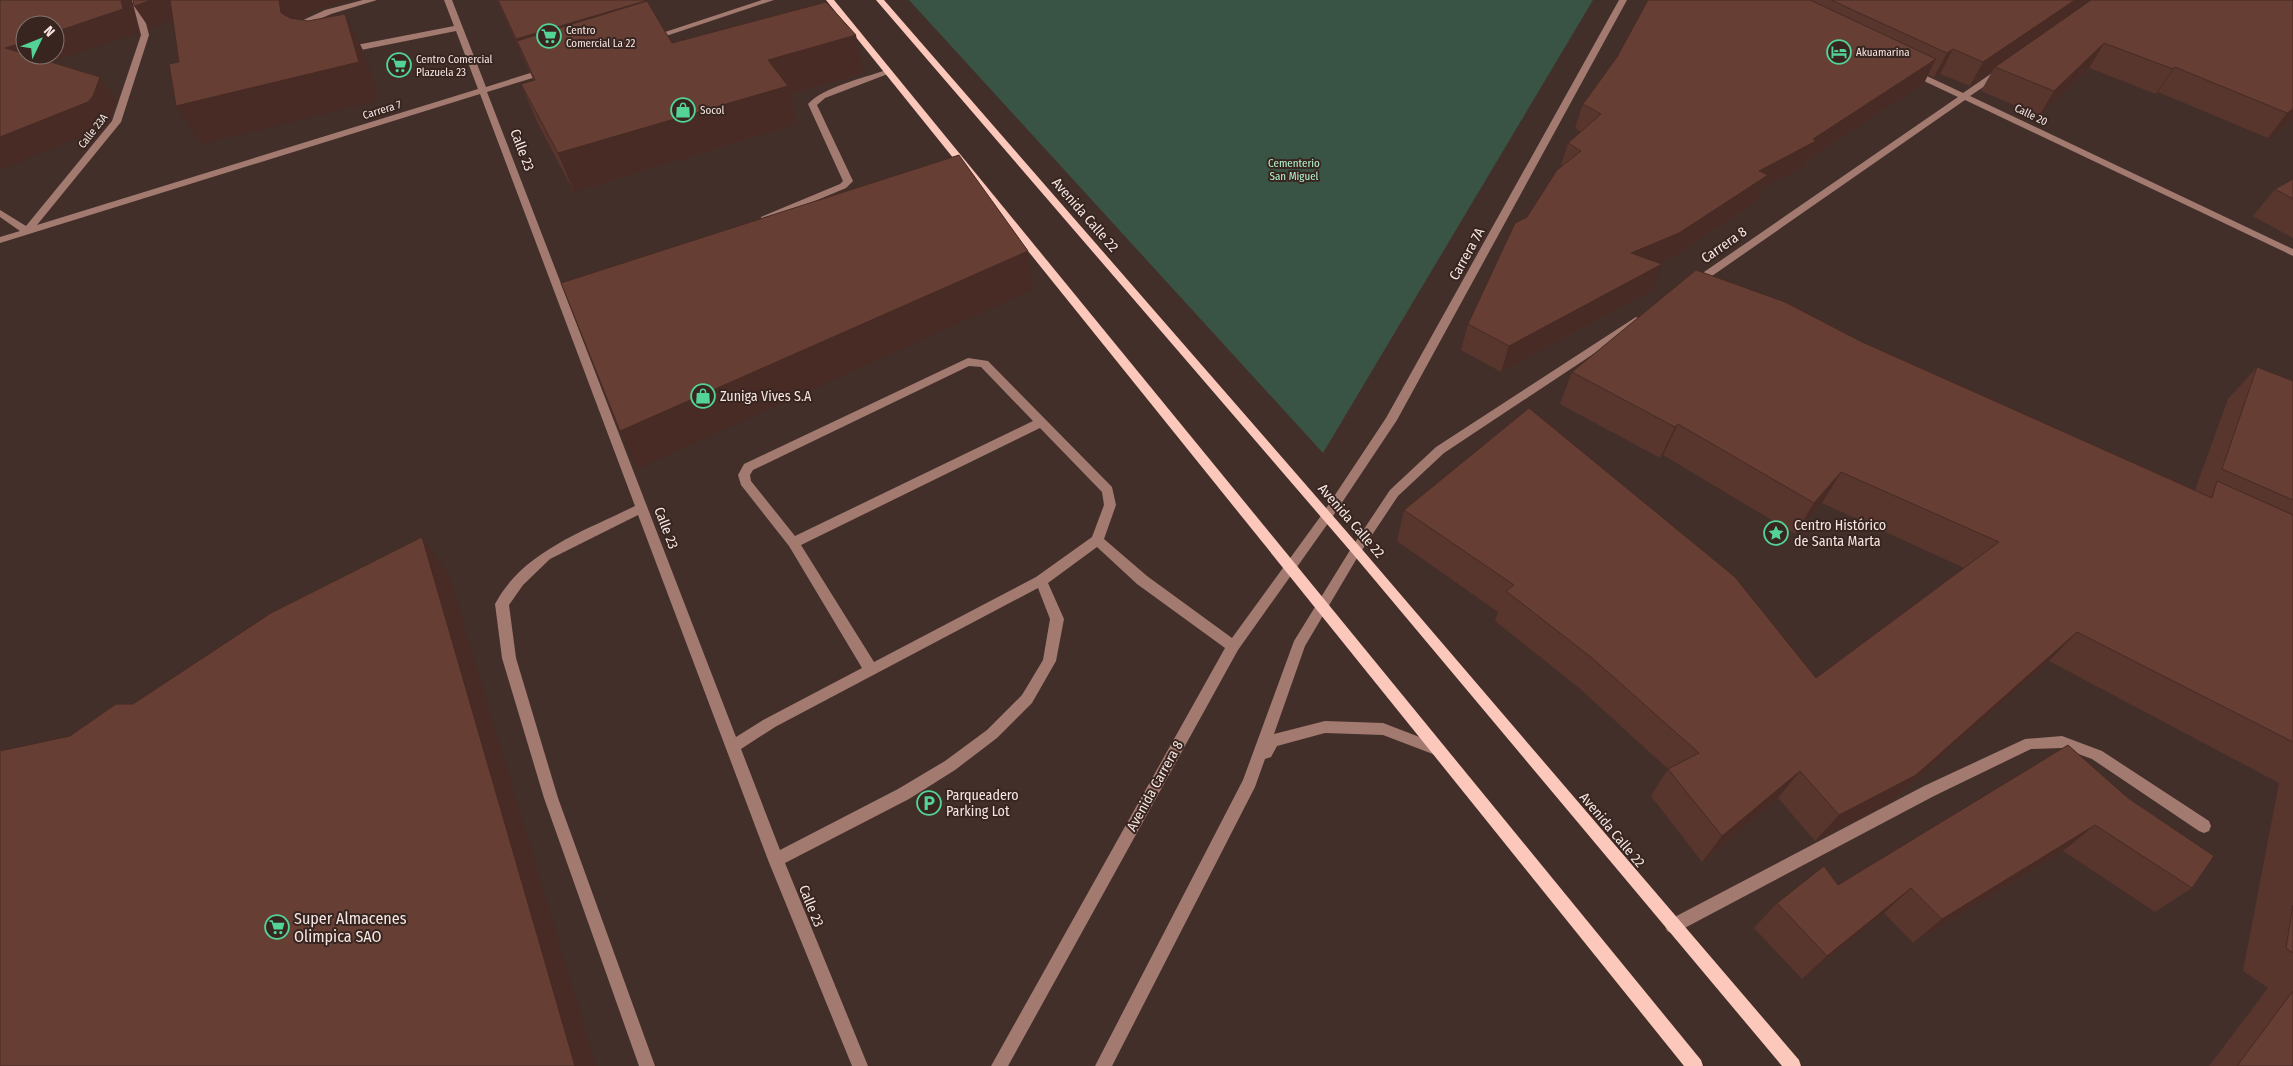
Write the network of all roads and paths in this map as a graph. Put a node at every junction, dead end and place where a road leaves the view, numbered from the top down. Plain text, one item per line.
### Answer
1 (136, 0) edge
2 (374, 0) edge
3 (448, 0) edge
4 (770, 0) edge
5 (830, 0) edge
6 (880, 0) edge
7 (1623, 0) edge
8 (459, 28) junction
9 (640, 41) edge
10 (306, 48) edge
11 (337, 52) edge
12 (2013, 62) edge
13 (557, 67) edge
14 (1901, 67) edge
15 (889, 72) junction
16 (483, 91) junction
17 (1964, 96) junction
18 (0, 213) edge
19 (755, 223) edge
20 (27, 231) junction
21 (0, 240) edge
22 (2293, 253) edge
23 (1681, 292) edge
24 (1648, 314) edge
25 (1041, 422) junction
26 (642, 508) junction
27 (1327, 516) junction
28 (1097, 540) junction
29 (793, 543) junction
30 (1356, 550) junction
31 (1290, 567) junction
32 (1041, 581) junction
33 (1323, 607) junction
34 (1233, 646) junction
35 (871, 670) junction
36 (733, 747) junction
37 (1438, 750) junction
38 (1250, 782) junction
39 (2204, 826) dead end
40 (776, 860) junction
41 (1673, 926) junction
42 (647, 1066) edge
43 (860, 1066) edge
44 (998, 1066) edge
45 (1103, 1066) edge
46 (1695, 1066) edge
47 (1793, 1066) edge

1 - 20 street, Calle 23A
2 - 10 street
3 - 8 street, Calle 23
4 - 9 street
5 - 15 main road
6 - 27 main road, Avenida Calle 22
7 - 27 street, Carrera 7A
8 - 11 street
8 - 16 street, Calle 23
12 - 17 street, Carrera 8
13 - 16 street, Carrera 7
14 - 17 street, Calle 20
15 - 19 street
15 - 31 main road
16 - 20 street, Carrera 7
16 - 26 street, Calle 23
17 - 22 street, Calle 20
17 - 23 street, Carrera 8
18 - 20 street
20 - 21 street, Carrera 7
24 - 30 street
25 - 28 street
25 - 29 street
25 - 29 street
26 - 36 street, Calle 23
26 - 42 street
27 - 30 main road, Avenida Calle 22
27 - 31 street, Avenida Carrera 8
28 - 32 street
28 - 34 street
29 - 35 street
30 - 33 street
30 - 41 main road, Avenida Calle 22
31 - 33 main road
31 - 34 street, Avenida Carrera 8
32 - 35 street
32 - 40 street
33 - 37 main road
33 - 38 street
34 - 44 street, Avenida Carrera 8
35 - 36 street
36 - 40 street, Calle 23
37 - 38 street
37 - 46 main road
38 - 45 street
39 - 41 street
40 - 43 street, Calle 23
41 - 47 main road, Avenida Calle 22

